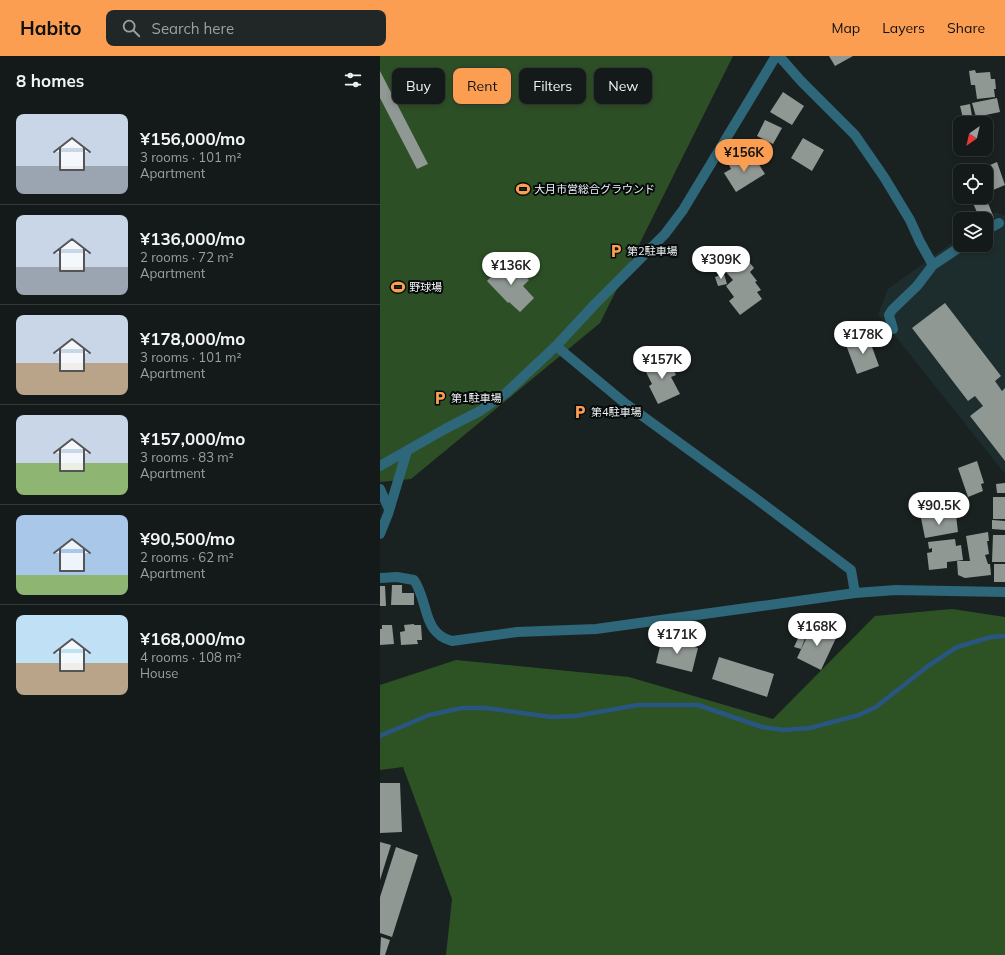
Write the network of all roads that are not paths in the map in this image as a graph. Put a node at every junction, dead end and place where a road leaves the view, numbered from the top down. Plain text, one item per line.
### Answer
1 (778, 56) edge
2 (999, 223) dead end
3 (993, 226) edge
4 (953, 252) edge
5 (933, 265) junction
6 (893, 329) dead end
7 (556, 346) junction
8 (407, 451) junction
9 (380, 466) edge
10 (380, 489) edge
11 (389, 509) junction
12 (380, 534) edge
13 (380, 578) edge
14 (1005, 592) edge
15 (855, 593) junction

1 - 5 street
1 - 7 street
2 - 3 street
4 - 5 street
5 - 6 street
7 - 8 street
7 - 15 street
8 - 9 street
8 - 11 street
10 - 11 street
11 - 12 street
13 - 15 street
14 - 15 street

